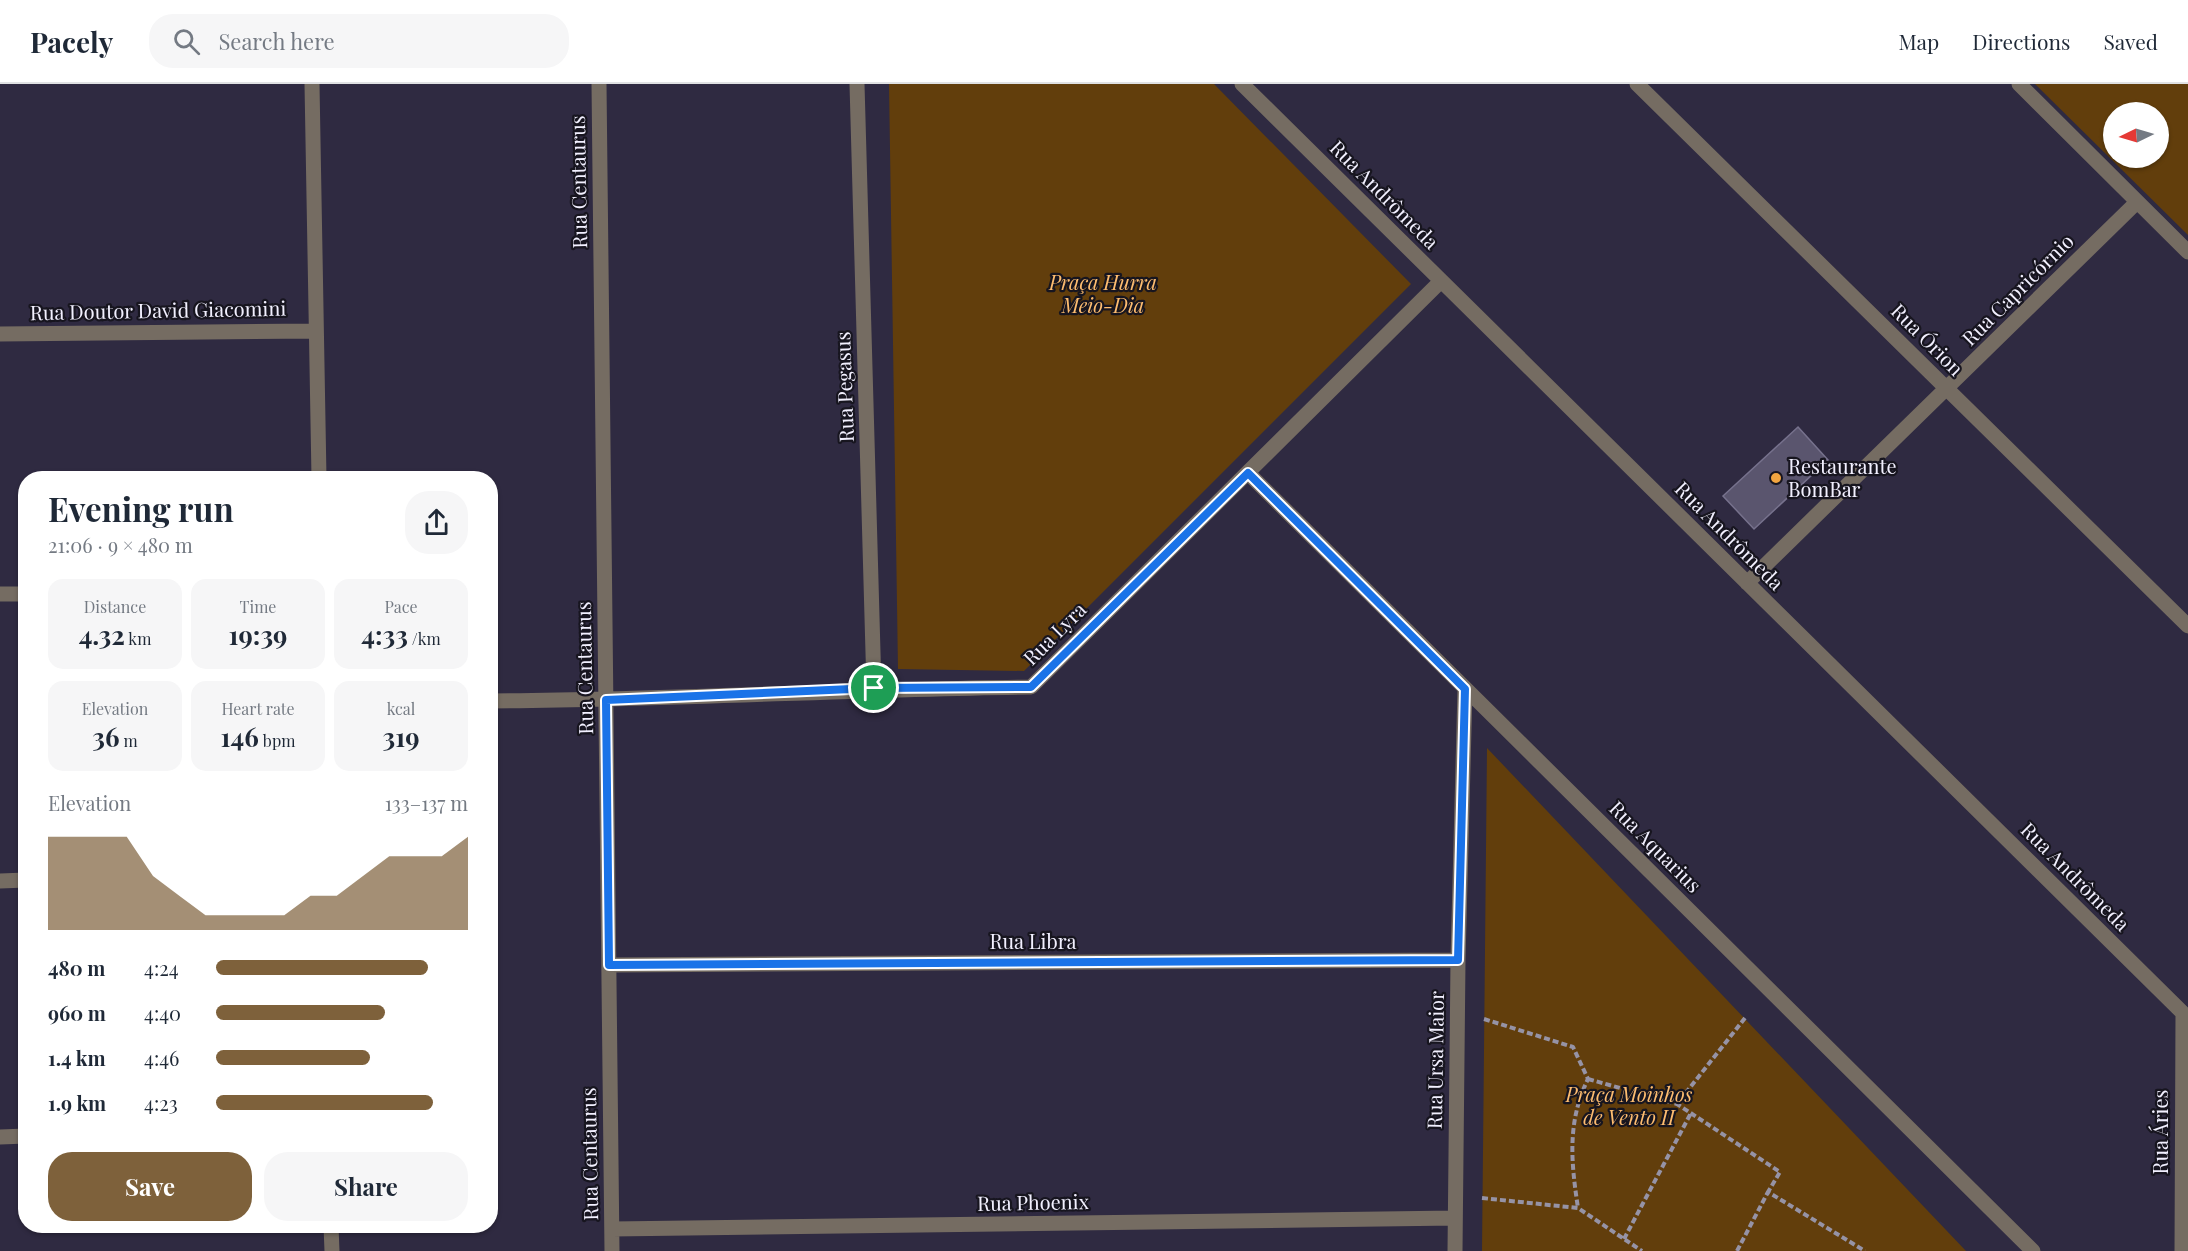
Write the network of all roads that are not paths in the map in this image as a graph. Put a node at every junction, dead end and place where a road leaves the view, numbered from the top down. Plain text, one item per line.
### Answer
1 (312, 84) edge
2 (599, 84) edge
3 (857, 84) edge
4 (1242, 84) edge
5 (1637, 84) edge
6 (2019, 84) edge
7 (2137, 202) junction
8 (2188, 252) edge
9 (1441, 281) junction
10 (316, 330) junction
11 (0, 334) edge
12 (1947, 390) junction
13 (319, 471) edge
14 (1248, 473) junction
15 (1747, 583) junction
16 (0, 594) edge
17 (18, 594) edge
18 (2188, 626) edge
19 (874, 688) junction
20 (1465, 689) junction
21 (606, 700) junction
22 (498, 701) edge
23 (18, 880) edge
24 (0, 881) edge
25 (1458, 960) junction
26 (609, 965) junction
27 (2186, 1015) edge
28 (18, 1136) edge
29 (0, 1137) edge
30 (1455, 1218) junction
31 (612, 1229) junction
32 (331, 1233) edge
33 (332, 1251) edge
34 (612, 1251) edge
35 (1455, 1251) edge
36 (2032, 1251) edge
37 (2182, 1251) edge

1 - 10 street
2 - 21 street, Rua Centaurus
3 - 19 street, Rua Pegasus
4 - 9 street, Rua Andrômeda
5 - 12 street, Rua Órion
6 - 7 street
7 - 8 street
7 - 12 street, Rua Capricórnio
9 - 14 street, Rua Lyra
9 - 15 street, Rua Andrômeda
10 - 11 street, Rua Doutor David Giacomini
10 - 13 street
12 - 15 street, Rua Capricórnio
12 - 18 street, Rua Órion
14 - 19 street, Rua Lyra
14 - 20 street, Rua Aquarius
15 - 27 street, Rua Andrômeda
16 - 17 street
19 - 21 street, Rua Lyra
20 - 25 street, Rua Ursa Maior
20 - 36 street, Rua Aquarius
21 - 22 street, Rua Lyra
21 - 26 street, Rua Centaurus
23 - 24 street
25 - 26 street, Rua Libra
25 - 30 street, Rua Ursa Maior
26 - 31 street, Rua Centaurus
27 - 37 street, Rua Áries
28 - 29 street
30 - 31 street, Rua Phoenix
30 - 35 street, Rua Ursa Maior
31 - 34 street, Rua Centaurus
32 - 33 street

